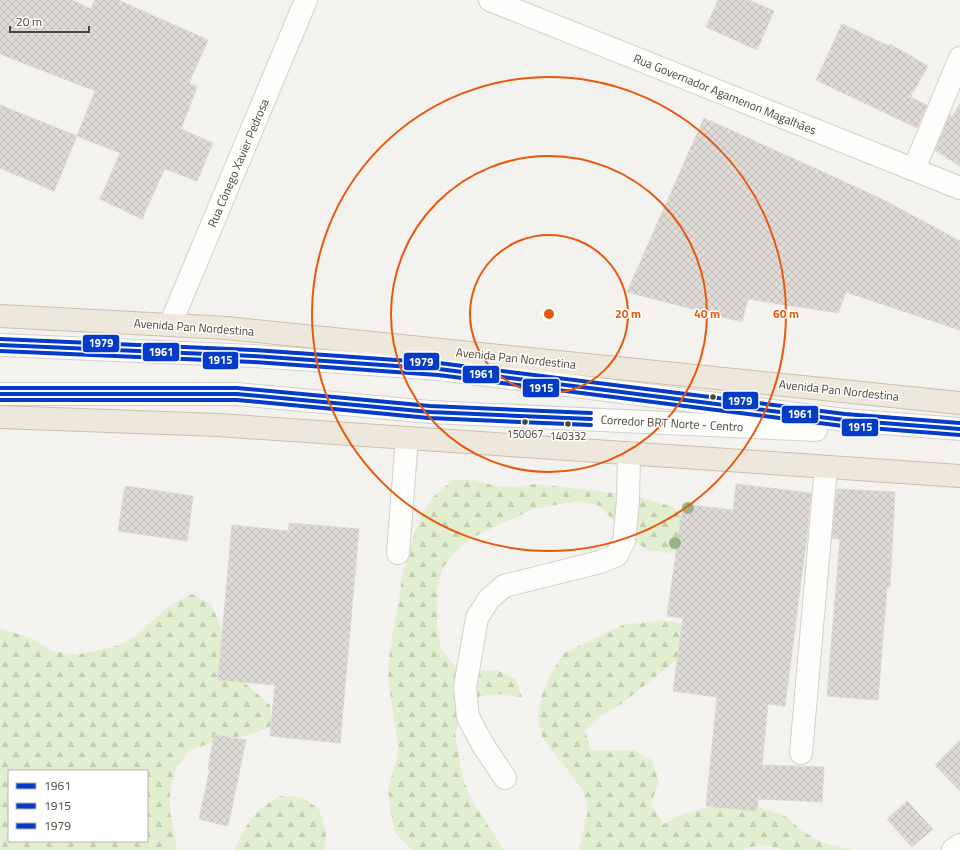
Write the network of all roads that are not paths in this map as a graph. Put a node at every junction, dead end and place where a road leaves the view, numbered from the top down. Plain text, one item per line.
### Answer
1 (306, 0) edge
2 (490, 0) edge
3 (960, 58) edge
4 (914, 169) junction
5 (960, 188) edge
6 (0, 316) edge
7 (170, 325) junction
8 (0, 345) edge
9 (0, 394) edge
10 (960, 403) edge
11 (0, 417) edge
12 (960, 429) edge
13 (407, 438) junction
14 (960, 441) edge
15 (629, 453) junction
16 (826, 466) junction
17 (960, 476) edge
18 (398, 553) dead end
19 (801, 753) dead end
20 (506, 778) dead end
21 (960, 845) edge
22 (953, 850) edge

1 - 7 street, Rua Cônego Xavier Pedrosa
2 - 4 street, Rua Governador Agamenon Magalhães
3 - 4 street
4 - 5 street, Rua Governador Agamenon Magalhães
6 - 7 highway, Avenida Pan Nordestina
7 - 10 highway, Avenida Pan Nordestina
8 - 12 street, Corredor BRT Norte - Centro
9 - 14 street, Corredor BRT Norte - Centro
11 - 13 highway
13 - 15 highway
13 - 18 street
15 - 16 highway
15 - 20 street
16 - 17 highway
16 - 19 street
21 - 22 street

